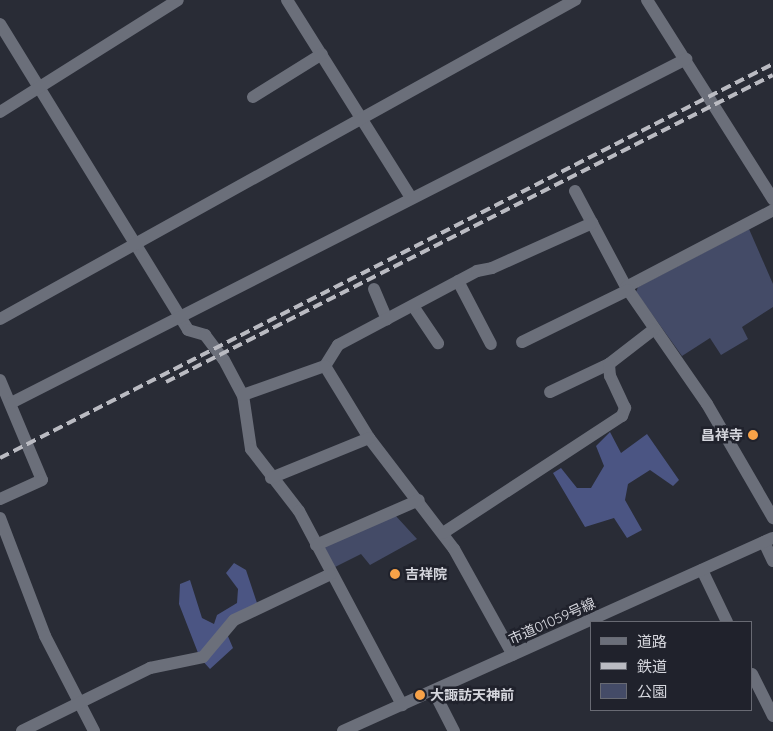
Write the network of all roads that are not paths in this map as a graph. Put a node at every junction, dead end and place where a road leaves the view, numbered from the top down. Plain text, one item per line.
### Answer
1 (178, 0) edge
2 (287, 0) edge
3 (575, 0) edge
4 (647, 0) edge
5 (0, 24) edge
6 (322, 54) junction
7 (686, 59) junction
8 (40, 87) junction
9 (253, 97) dead end
10 (0, 112) edge
11 (364, 118) junction
12 (575, 191) dead end
13 (412, 198) junction
14 (773, 198) edge
15 (773, 210) edge
16 (592, 224) junction
17 (135, 245) junction
18 (458, 282) junction
19 (627, 288) junction
20 (374, 289) dead end
21 (412, 306) junction
22 (181, 318) junction
23 (0, 319) edge
24 (387, 319) junction
25 (653, 330) junction
26 (522, 342) dead end
27 (438, 343) dead end
28 (491, 344) dead end
29 (609, 364) junction
30 (325, 366) junction
31 (0, 380) edge
32 (550, 392) dead end
33 (243, 396) junction
34 (11, 403) junction
35 (368, 438) junction
36 (271, 478) junction
37 (0, 499) edge
38 (419, 500) junction
39 (0, 518) edge
40 (773, 518) edge
41 (3, 531) edge
42 (443, 533) junction
43 (768, 540) edge
44 (316, 545) junction
45 (773, 561) edge
46 (702, 570) junction
47 (331, 574) junction
48 (727, 621) edge
49 (513, 655) junction
50 (753, 676) edge
51 (434, 692) junction
52 (77, 701) junction
53 (402, 705) junction
54 (773, 716) edge
55 (22, 731) edge
56 (94, 731) edge
57 (343, 731) edge
58 (454, 731) edge

1 - 8 street
2 - 6 street
3 - 11 street
4 - 7 street
5 - 8 street
6 - 9 street
6 - 11 street
7 - 13 street
7 - 14 street
8 - 10 street
8 - 17 street
11 - 13 street
11 - 17 street
12 - 16 street
13 - 22 street
15 - 19 street
16 - 18 street
16 - 19 street
17 - 22 street
17 - 23 street
18 - 21 street
18 - 28 street
19 - 25 street
19 - 26 street
20 - 24 street
21 - 24 street
21 - 27 street
22 - 33 street
22 - 34 street
24 - 30 street
25 - 29 street
25 - 40 street
29 - 32 street
29 - 42 street
30 - 33 street
30 - 35 street
31 - 34 street
33 - 36 street
34 - 37 street
35 - 36 street
35 - 38 street
36 - 44 street
38 - 42 street
38 - 44 street
39 - 41 street
41 - 52 street
42 - 49 street
43 - 45 street
43 - 46 street, 市道01059号線
44 - 47 street
46 - 48 street
46 - 49 street, 市道01059号線
47 - 52 street
47 - 53 street
49 - 51 street, 市道01059号線
50 - 54 street
51 - 53 street, 市道01059号線
51 - 58 street
52 - 55 street
52 - 56 street
53 - 57 street, 市道01059号線

